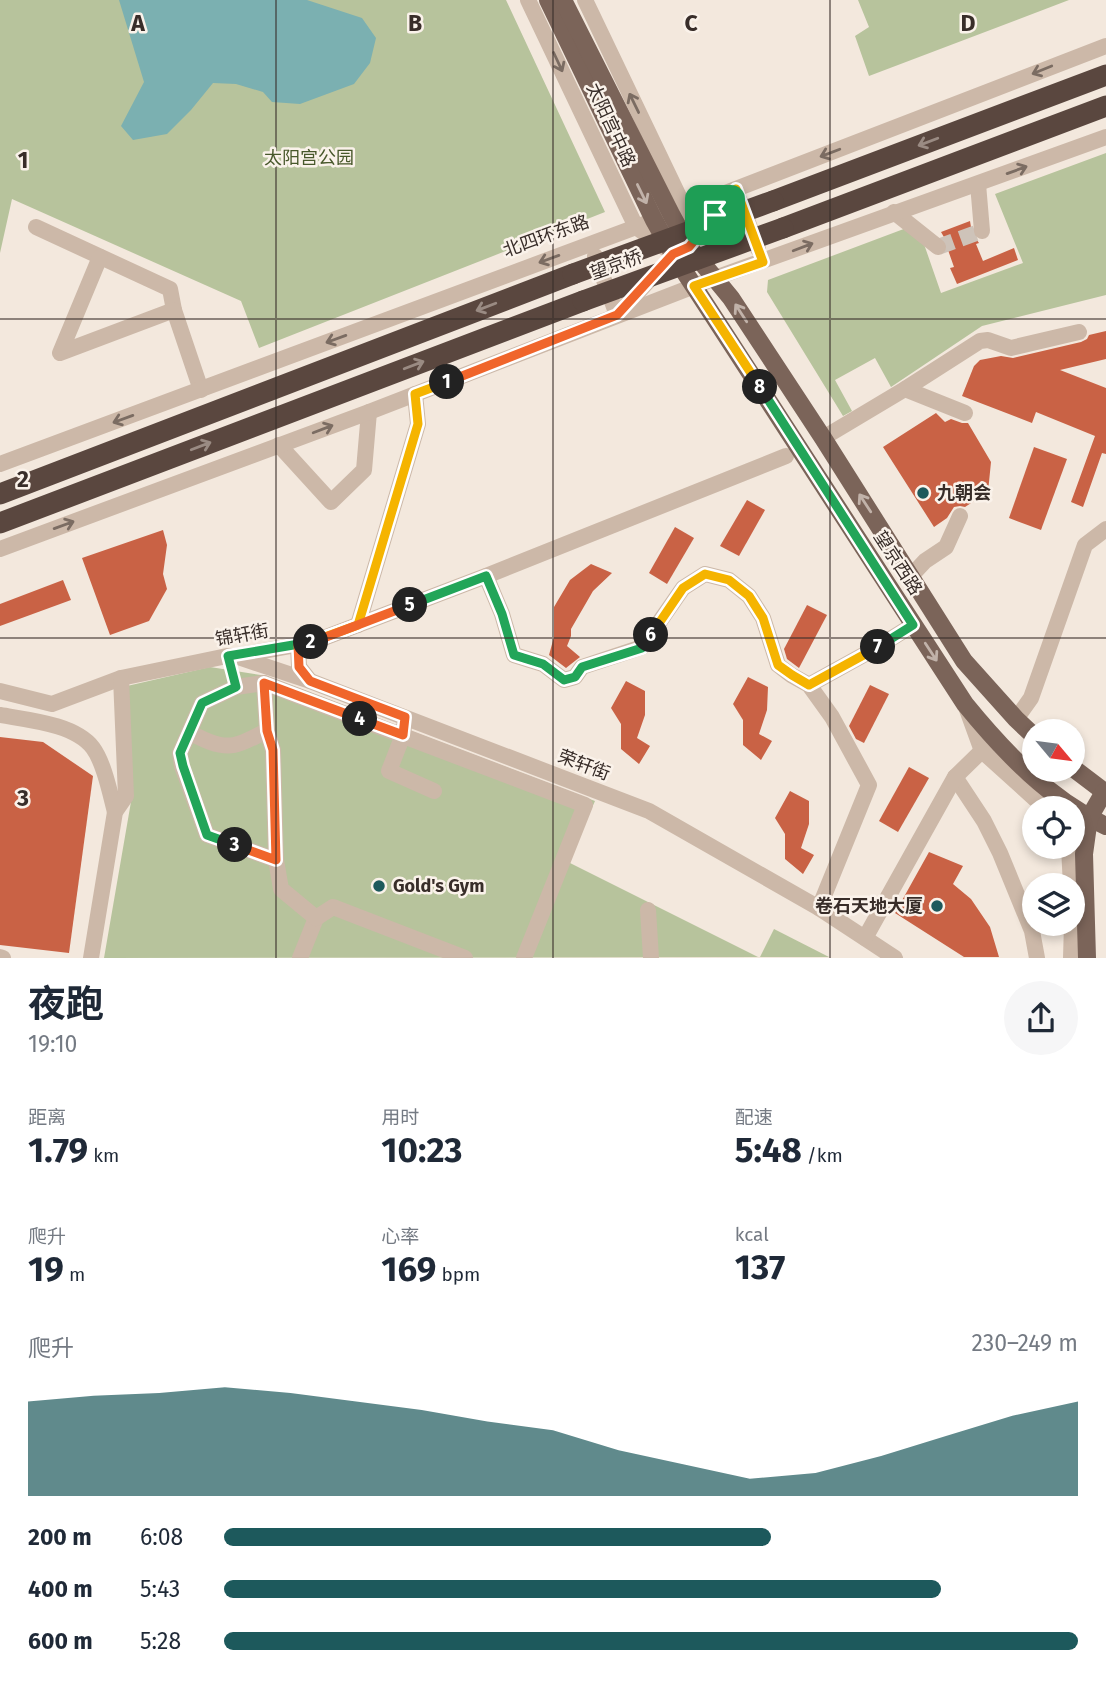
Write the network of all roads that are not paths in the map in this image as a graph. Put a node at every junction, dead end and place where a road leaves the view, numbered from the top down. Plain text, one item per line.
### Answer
1 (528, 0) edge
2 (548, 0) edge
3 (563, 0) edge
4 (585, 0) edge
5 (1106, 46) edge
6 (1106, 75) edge
7 (1106, 106) edge
8 (1106, 137) edge
9 (978, 184) junction
10 (736, 189) junction
11 (894, 212) junction
12 (670, 214) junction
13 (36, 227) dead end
14 (636, 227) junction
15 (982, 231) dead end
16 (590, 244) junction
17 (938, 247) dead end
18 (681, 251) junction
19 (100, 257) junction
20 (763, 262) junction
21 (716, 278) junction
22 (694, 286) junction
23 (174, 310) junction
24 (617, 315) junction
25 (1079, 332) dead end
26 (905, 389) junction
27 (201, 390) junction
28 (415, 394) junction
29 (369, 412) junction
30 (965, 412) dead end
31 (823, 439) junction
32 (279, 445) junction
33 (786, 456) dead end
34 (0, 464) edge
35 (0, 494) edge
36 (960, 516) dead end
37 (0, 523) edge
38 (1102, 536) edge
39 (0, 549) edge
40 (486, 576) junction
41 (911, 576) junction
42 (358, 625) junction
43 (913, 625) junction
44 (298, 645) junction
45 (233, 669) junction
46 (121, 678) junction
47 (310, 681) junction
48 (264, 683) junction
49 (809, 685) junction
50 (0, 691) edge
51 (0, 715) edge
52 (405, 717) junction
53 (1016, 719) junction
54 (1022, 725) edge
55 (267, 731) junction
56 (189, 732) junction
57 (403, 735) junction
58 (988, 745) junction
59 (955, 777) junction
60 (1085, 777) edge
61 (434, 791) dead end
62 (1105, 792) edge
63 (1034, 796) edge
64 (115, 812) junction
65 (1089, 818) junction
66 (1085, 821) edge
67 (1106, 826) edge
68 (1085, 829) edge
69 (1078, 859) edge
70 (276, 860) junction
71 (819, 908) junction
72 (648, 909) dead end
73 (316, 918) junction
74 (1072, 936) edge
75 (865, 938) junction
76 (91, 957) edge
77 (300, 957) edge
78 (465, 957) edge
79 (524, 957) edge
80 (651, 957) edge
81 (895, 957) edge
82 (1037, 957) edge
83 (1071, 957) edge
84 (1087, 957) edge

1 -> 14 street, 太阳宫中路
2 -> 12 main road, 太阳宫中路
3 - 12 main road, 太阳宫中路
12 -> 4 street, 太阳宫中路
5 -> 10 street, 北四环东路
6 -> 35 highway, 望京桥, bridge
37 -> 7 highway, 望京桥, bridge
9 -> 8 street
9 - 11 street
9 - 15 street
10 - 12 street, 北四环东路
10 - 18 street
10 - 20 street
11 - 17 street
20 -> 11 street
12 - 14 street, 北四环东路
12 - 18 main road
13 - 19 street
14 - 16 street, 北四环东路
14 - 18 street, 太阳宫中路
16 - 24 street
16 -> 27 street, 北四环东路
18 - 21 main road, 望京西路
18 - 22 main road, 望京西路
18 - 24 street
19 - 23 street
19 - 23 street
20 - 21 street
21 - 22 street
31 -> 21 main road, 望京西路
22 - 24 street
22 - 43 main road, 望京西路
23 - 27 street
24 - 28 street
25 - 26 street
26 - 30 street
26 - 31 street
27 -> 34 street, 北四环东路
28 - 29 street
28 - 42 street
32 -> 29 street
29 - 32 street
41 -> 31 main road, 望京西路
39 -> 32 street
33 - 40 street, 锦轩街
36 - 41 street
38 - 53 street
40 - 42 street, 锦轩街
40 - 49 street
41 - 53 main road, 望京西路
42 - 44 street, 锦轩街
43 - 49 street
43 -> 58 main road, 望京西路
44 - 45 street, 锦轩街
44 - 47 street
45 - 46 street, 锦轩街
45 - 47 street, 荣轩街
45 - 48 street
45 - 56 street
46 - 50 street, 锦轩街
46 - 64 street
47 - 52 street, 荣轩街
48 - 55 street
48 - 57 street
49 - 71 street
51 - 64 street
52 - 57 street
52 - 71 street, 荣轩街
53 - 54 main road, 望京西路
55 - 56 street
55 - 70 street
56 - 70 street
57 - 61 street
57 - 79 street
58 - 59 street
58 - 63 street
58 - 65 main road, 望京西路
59 - 75 street
59 - 82 street
60 - 62 main road
62 - 65 main road
64 - 76 street
65 - 66 street
65 - 67 main road, 望京西路
65 - 68 main road
69 - 84 main road
70 - 73 street
71 - 75 street, 荣轩街
72 - 80 street
73 - 77 street
73 - 78 street
74 - 83 street
75 - 81 street, 荣轩街

